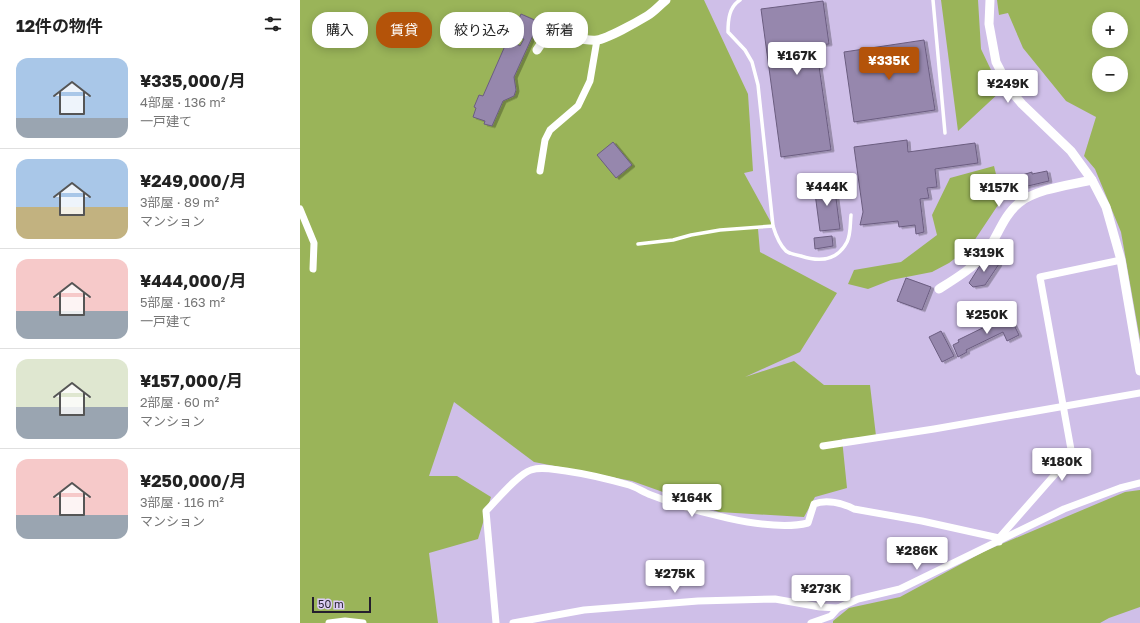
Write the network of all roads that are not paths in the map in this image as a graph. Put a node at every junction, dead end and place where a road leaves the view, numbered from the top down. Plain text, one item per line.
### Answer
1 (666, 0) edge
2 (740, 0) edge
3 (933, 0) edge
4 (990, 0) edge
5 (597, 40) junction
6 (537, 50) dead end
7 (945, 133) dead end
8 (540, 171) dead end
9 (1092, 180) junction
10 (300, 208) edge
11 (851, 215) dead end
12 (774, 226) junction
13 (638, 244) dead end
14 (1121, 260) junction
15 (313, 269) dead end
16 (939, 289) dead end
17 (1140, 371) edge
18 (1140, 392) edge
19 (1063, 408) junction
20 (823, 446) dead end
21 (1140, 483) edge
22 (999, 540) junction
23 (838, 608) junction
24 (329, 623) edge
25 (363, 623) edge
26 (496, 623) edge
27 (513, 623) edge
28 (810, 623) edge

1 - 5 street
2 - 12 lane
3 - 7 lane
4 - 9 street
5 - 6 street
5 - 8 street
9 - 14 street
9 - 16 street
10 - 15 street
11 - 12 lane
12 - 13 lane
14 - 17 street
14 - 19 street
18 - 19 street
19 - 20 street
19 - 22 street
21 - 22 street
22 - 23 street
22 - 26 street
23 - 27 street
23 - 28 street
24 - 25 street

